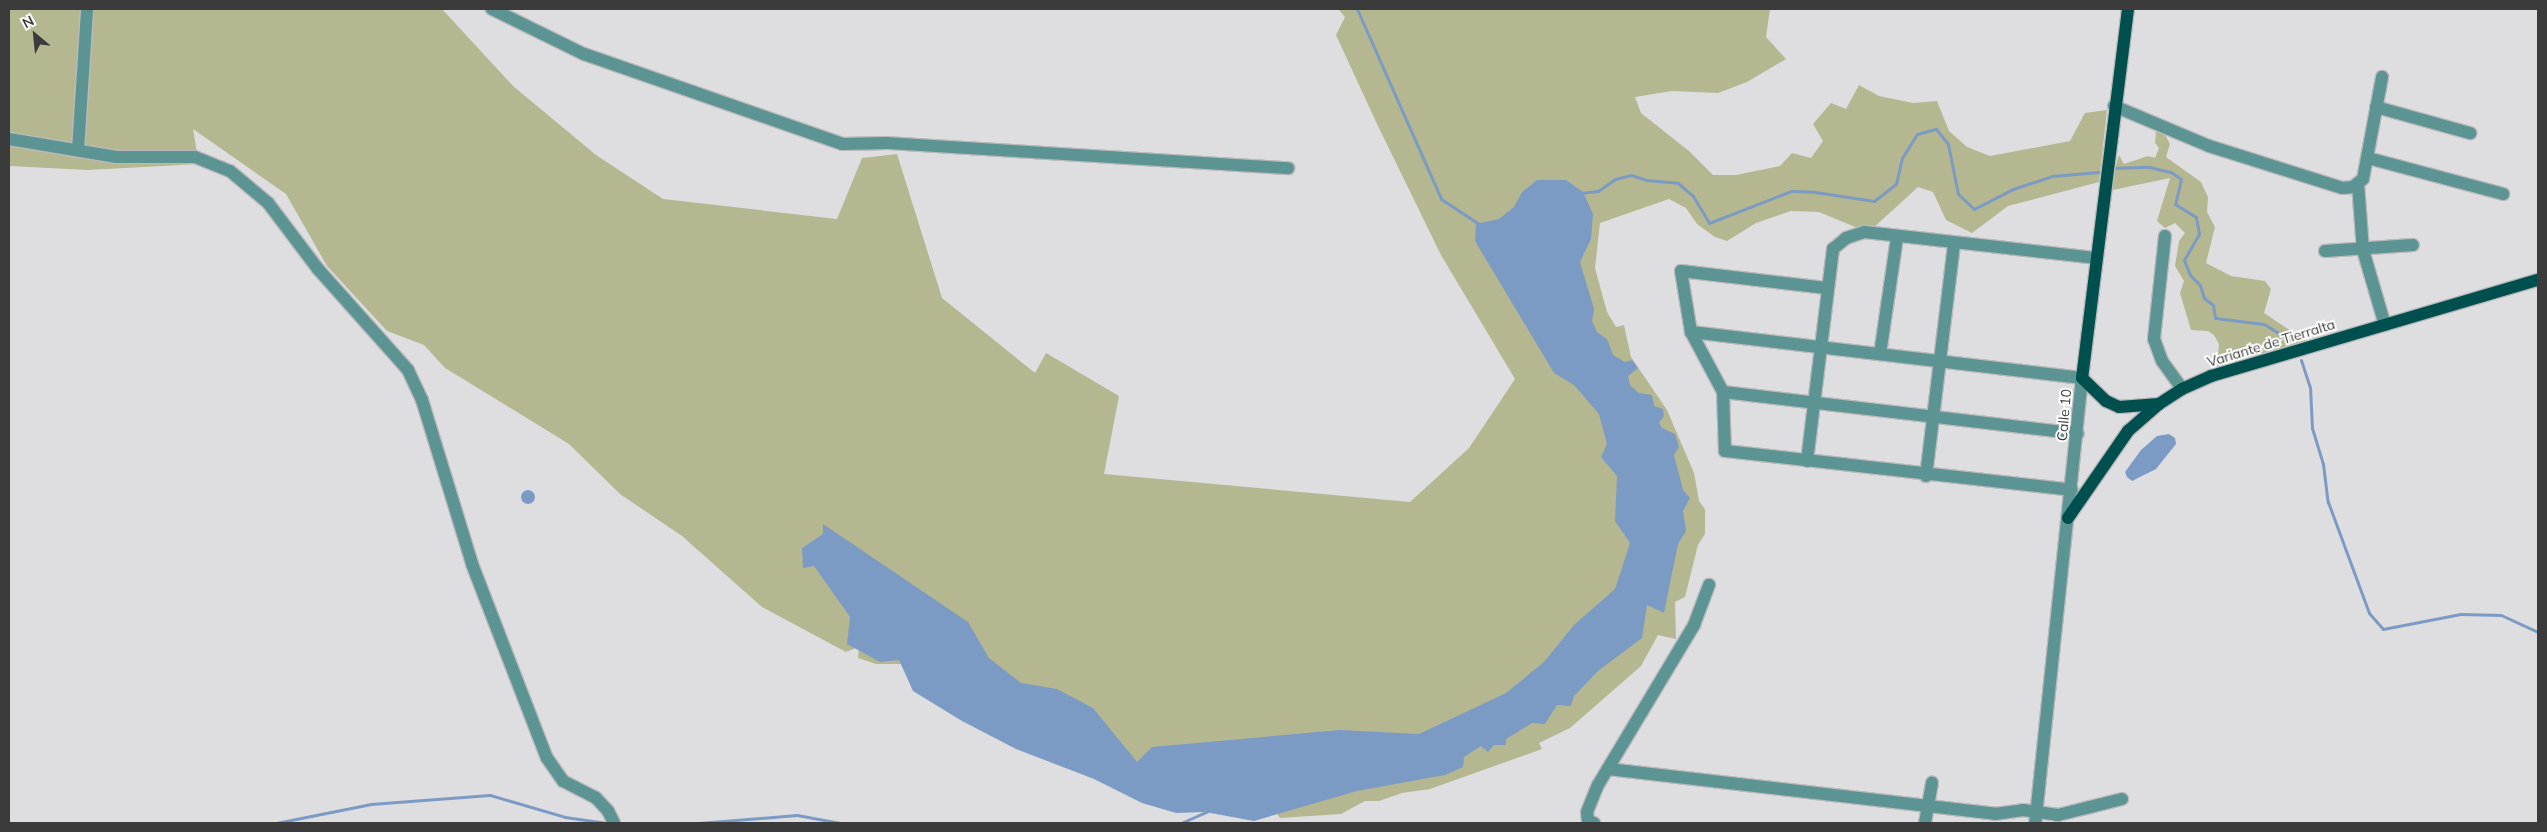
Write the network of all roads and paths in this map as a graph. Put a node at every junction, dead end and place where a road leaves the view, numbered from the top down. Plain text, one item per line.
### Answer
1 (87, 9) edge
2 (492, 9) edge
3 (2128, 9) edge
4 (2382, 77) dead end
5 (2114, 106) junction
6 (2376, 107) junction
7 (2470, 133) dead end
8 (9, 139) edge
9 (78, 150) junction
10 (2368, 158) junction
11 (1288, 168) dead end
12 (2358, 184) junction
13 (2503, 194) dead end
14 (1897, 236) junction
15 (2165, 236) dead end
16 (1954, 244) junction
17 (2413, 245) dead end
18 (2363, 250) junction
19 (2325, 251) dead end
20 (2096, 258) junction
21 (2538, 280) edge
22 (1826, 288) junction
23 (2385, 324) junction
24 (1691, 332) junction
25 (1820, 347) junction
26 (1880, 354) junction
27 (1940, 361) junction
28 (2082, 378) junction
29 (2182, 389) junction
30 (1723, 392) junction
31 (1813, 403) junction
32 (2159, 404) junction
33 (1933, 417) junction
34 (2078, 434) junction
35 (1807, 461) junction
36 (1926, 476) junction
37 (2072, 490) junction
38 (2068, 518) junction
39 (1709, 585) dead end
40 (1608, 769) junction
41 (1932, 783) dead end
42 (2122, 798) dead end
43 (1928, 806) junction
44 (2036, 818) edge
45 (614, 823) edge
46 (1594, 823) edge
47 (1925, 823) edge

1 - 9 street
2 - 11 street
3 - 5 main road, Calle 10
4 - 6 street
5 - 12 street
5 - 20 main road, Calle 10
6 - 7 street
6 - 10 street
8 - 9 street
9 - 45 street
10 - 12 street
10 - 13 street
12 - 18 street
14 - 16 street
14 - 22 street
14 - 26 street
15 - 29 street
16 - 20 street
16 - 27 street
17 - 18 street
18 - 19 street
18 - 23 street
20 - 28 main road, Calle 10
21 - 23 main road, Variante de Tierralta
22 - 24 street
22 - 25 street
23 - 29 main road, Variante de Tierralta
24 - 25 street
24 - 30 street
25 - 26 street
25 - 31 street
26 - 27 street
27 - 28 street
27 - 33 street
28 - 32 main road
28 - 34 street, Calle 10
29 - 32 main road, Variante de Tierralta
30 - 31 street
30 - 35 street
31 - 33 street
31 - 35 street
32 - 38 main road, Variante de Tierralta
33 - 34 street
33 - 36 street
34 - 37 street, Calle 10
35 - 36 street
36 - 37 street
37 - 38 street, Calle 10
38 - 44 street, Calle 10
39 - 40 street
40 - 43 street
40 - 46 street
41 - 43 street
42 - 44 street
43 - 44 street
43 - 47 street

